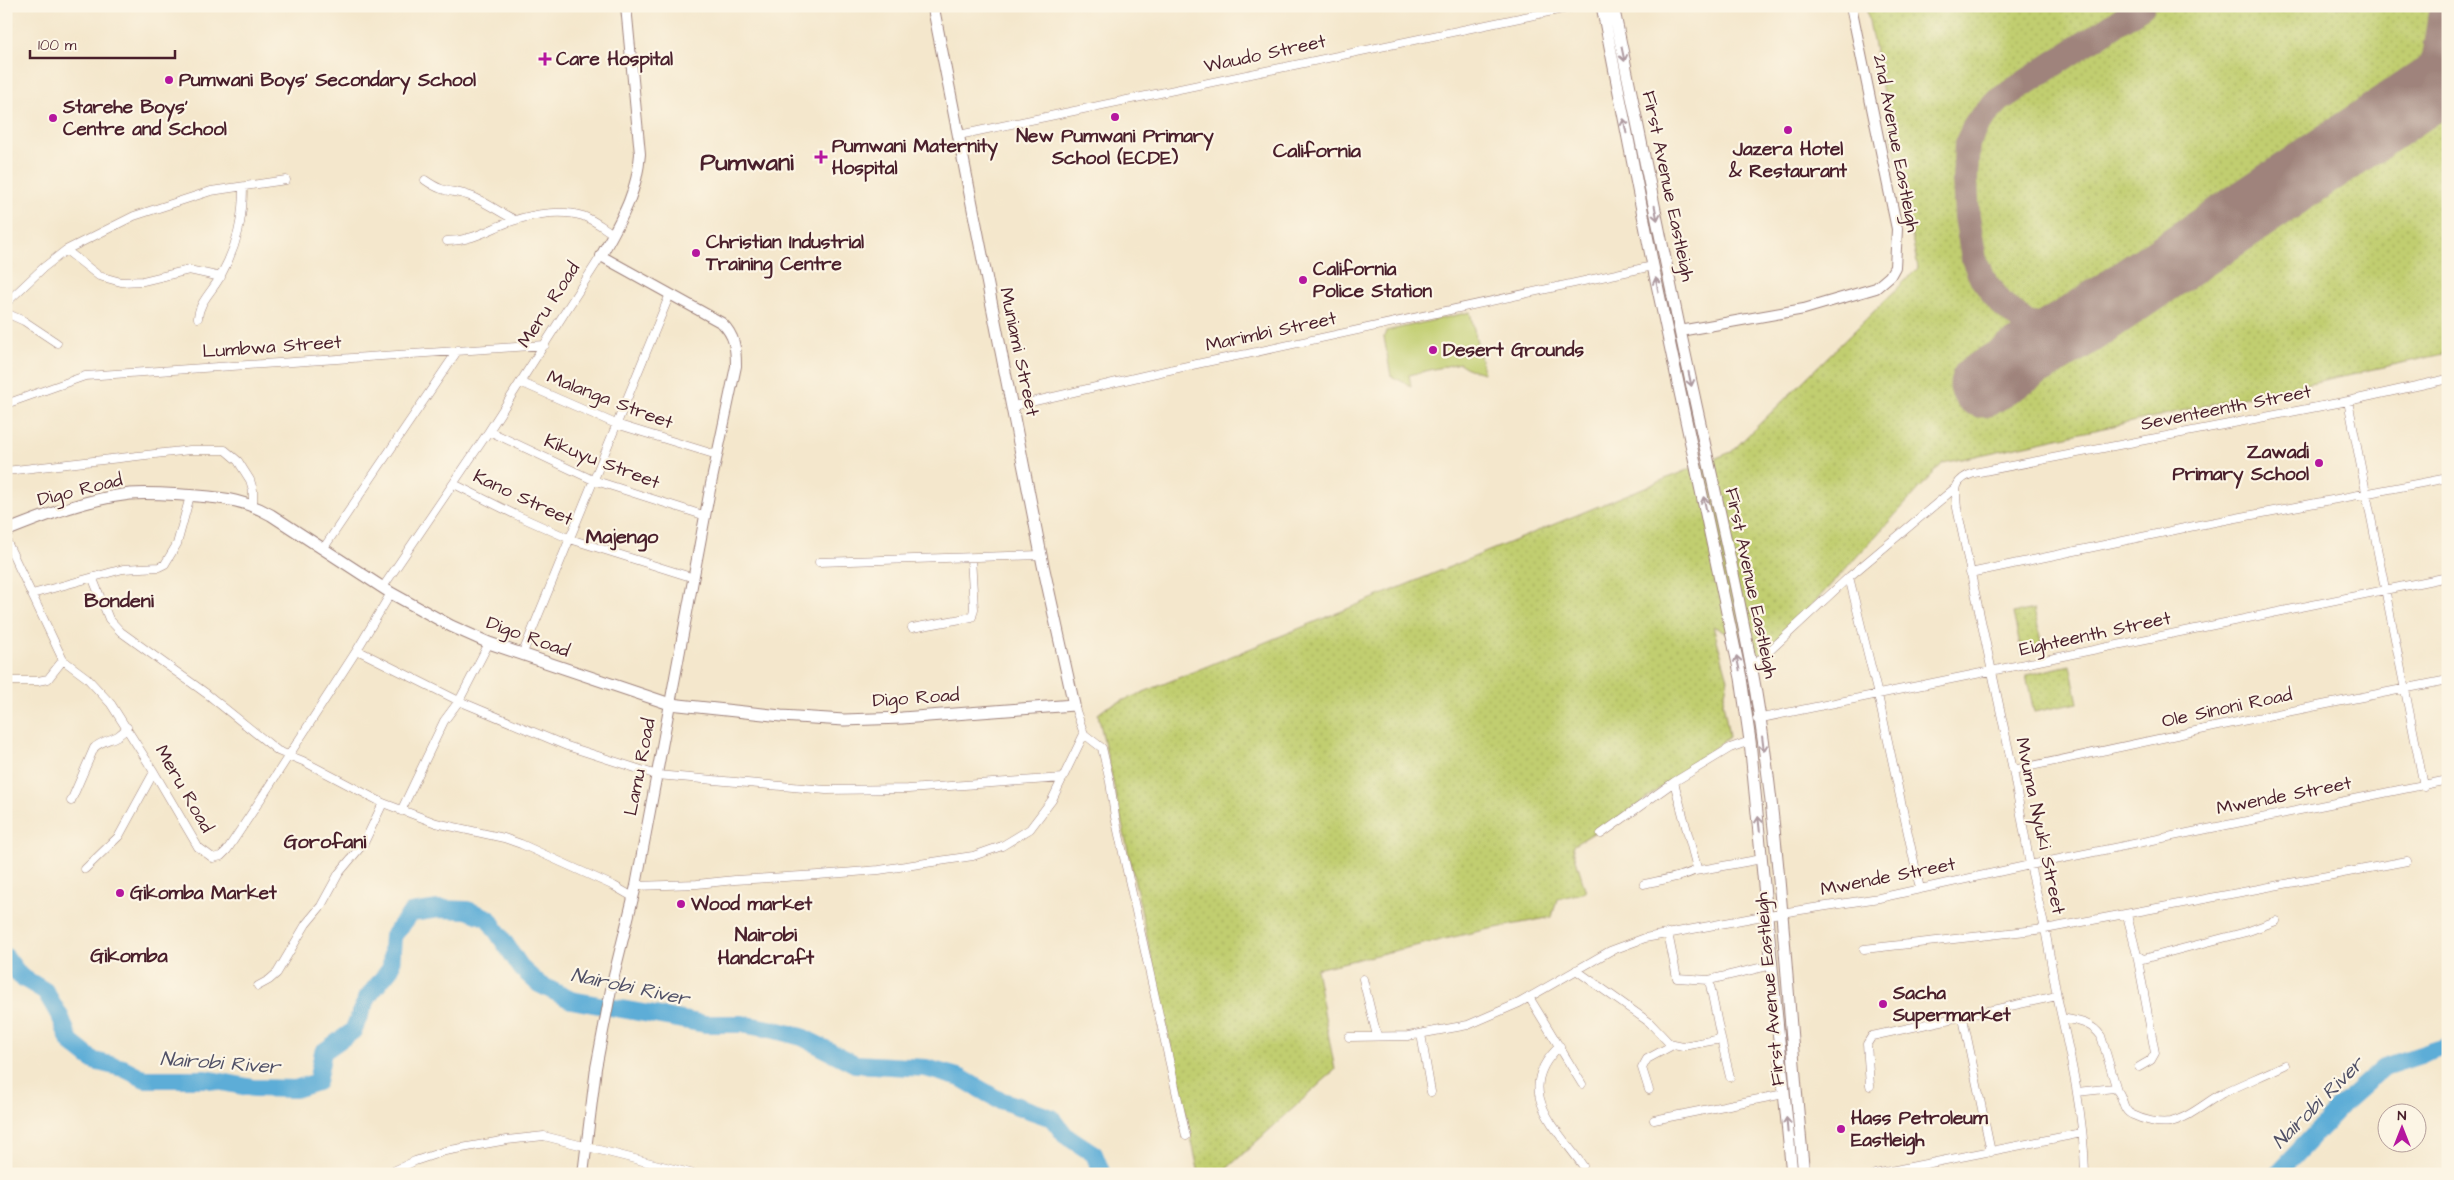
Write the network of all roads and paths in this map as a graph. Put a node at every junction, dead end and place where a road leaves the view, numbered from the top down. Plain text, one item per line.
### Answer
1 (626, 6) edge
2 (933, 6) edge
3 (1578, 6) edge
4 (1602, 6) edge
5 (1613, 6) edge
6 (1851, 6) edge
7 (959, 135) junction
8 (286, 180) dead end
9 (425, 180) dead end
10 (243, 187) junction
11 (515, 220) junction
12 (613, 234) junction
13 (447, 241) dead end
14 (66, 250) junction
15 (601, 256) junction
16 (1653, 266) junction
17 (221, 277) junction
18 (670, 294) junction
19 (6, 303) edge
20 (6, 314) edge
21 (198, 318) dead end
22 (1680, 331) junction
23 (57, 343) dead end
24 (545, 345) junction
25 (458, 350) junction
26 (2448, 379) edge
27 (520, 382) junction
28 (2348, 401) junction
29 (6, 404) edge
30 (1013, 406) junction
31 (616, 424) junction
32 (489, 431) junction
33 (717, 455) junction
34 (6, 471) edge
35 (2448, 478) edge
36 (593, 480) junction
37 (454, 484) junction
38 (1955, 488) junction
39 (2367, 494) junction
40 (190, 496) junction
41 (253, 504) junction
42 (706, 516) junction
43 (6, 531) edge
44 (570, 539) junction
45 (6, 540) edge
46 (323, 549) junction
47 (1041, 555) junction
48 (971, 558) junction
49 (819, 562) dead end
50 (1970, 573) junction
51 (2448, 576) edge
52 (1848, 577) junction
53 (694, 578) junction
54 (93, 579) junction
55 (2386, 589) junction
56 (387, 590) junction
57 (32, 594) junction
58 (912, 628) dead end
59 (489, 643) junction
60 (357, 650) junction
61 (522, 655) junction
62 (63, 660) junction
63 (1751, 668) junction
64 (1991, 672) junction
65 (2448, 680) edge
66 (6, 681) edge
67 (2404, 689) junction
68 (1878, 695) junction
69 (459, 701) junction
70 (670, 704) junction
71 (1074, 705) junction
72 (1760, 718) junction
73 (1747, 721) junction
74 (126, 727) junction
75 (1084, 734) junction
76 (1750, 740) junction
77 (290, 755) junction
78 (2013, 770) junction
79 (154, 772) junction
80 (657, 775) junction
81 (1063, 778) junction
82 (2448, 780) edge
83 (1674, 782) junction
84 (2424, 786) junction
85 (71, 801) dead end
86 (383, 803) junction
87 (401, 811) junction
88 (1602, 834) dead end
89 (1762, 859) junction
90 (2406, 861) dead end
91 (2030, 865) junction
92 (85, 869) dead end
93 (1695, 871) junction
94 (1644, 884) dead end
95 (636, 886) junction
96 (1920, 889) junction
97 (633, 897) junction
98 (1782, 913) junction
99 (1768, 915) junction
100 (2127, 915) junction
101 (2276, 922) dead end
102 (2045, 929) junction
103 (1668, 933) junction
104 (1864, 949) dead end
105 (2137, 955) junction
106 (1772, 965) junction
107 (1576, 970) junction
108 (1363, 979) dead end
109 (1709, 980) junction
110 (258, 986) dead end
111 (2057, 996) junction
112 (1529, 997) junction
113 (1964, 1018) junction
114 (2062, 1018) junction
115 (1421, 1034) junction
116 (1376, 1036) junction
117 (1349, 1037) dead end
118 (1721, 1040) junction
119 (1673, 1045) junction
120 (1560, 1046) junction
121 (2284, 1065) dead end
122 (2139, 1067) dead end
123 (1730, 1077) dead end
124 (1582, 1084) dead end
125 (1870, 1086) dead end
126 (1649, 1090) dead end
127 (2117, 1090) junction
128 (1431, 1092) dead end
129 (2077, 1092) junction
130 (1784, 1094) junction
131 (1654, 1120) dead end
132 (2082, 1133) junction
133 (1186, 1136) dead end
134 (588, 1147) junction
135 (1991, 1152) junction
136 (1583, 1166) dead end
137 (387, 1174) edge
138 (584, 1174) edge
139 (694, 1174) edge
140 (1792, 1174) edge
141 (1804, 1174) edge
142 (1874, 1174) edge
143 (2085, 1174) edge

1 - 12 street, Meru Road
2 - 7 main road, Muniami Street
3 - 7 street, Waudo Street
16 -> 4 main road, First Avenue Eastleigh
5 -> 22 main road, First Avenue Eastleigh
6 - 22 street, 2nd Avenue Eastleigh
7 - 30 main road, Muniami Street
8 - 10 street
9 - 11 street
10 - 14 street
10 - 17 street
11 - 12 street
11 - 13 street
12 - 15 street, Meru Road
14 - 17 street
14 - 19 street
15 - 18 street, Lamu Road
15 - 24 street, Meru Road
16 - 30 street, Marimbi Street
73 -> 16 main road, First Avenue Eastleigh
17 - 21 street
18 - 31 street
18 - 33 street, Lamu Road
20 - 23 street
22 -> 63 main road, First Avenue Eastleigh
24 - 25 street, Lumbwa Street
24 - 27 street, Meru Road
25 - 29 street, Lumbwa Street
25 - 46 street
26 - 28 street, Seventeenth Street
27 - 31 street, Malanga Street
27 - 32 street, Meru Road
28 - 38 street, Seventeenth Street
28 - 39 street
30 - 47 main road, Muniami Street
31 - 33 street, Malanga Street
31 - 36 street
32 - 36 street, Kikuyu Street
32 - 37 street, Meru Road
33 - 42 street, Lamu Road
34 - 41 street
35 - 39 street
36 - 42 street, Kikuyu Street
36 - 44 street
37 - 44 street, Kano Street
37 - 56 street, Meru Road
38 - 50 street, Mvuma Nyuki Street
38 - 52 street
39 - 50 street
39 - 55 street
40 - 41 main road, Digo Road
40 - 43 main road, Digo Road
40 - 54 street
41 - 46 main road, Digo Road
42 - 53 street, Lamu Road
44 - 53 street, Kano Street
44 - 61 street
45 - 57 street, Meru Road
46 - 56 main road, Digo Road
47 - 48 street
47 - 71 main road, Muniami Street
48 - 49 street
48 - 58 street
50 - 64 street, Mvuma Nyuki Street
51 - 55 street, Eighteenth Street
52 - 63 street
52 - 68 street
53 - 70 street, Lamu Road
54 - 57 street
54 - 77 street
55 - 64 street, Eighteenth Street
55 - 67 street
56 - 59 main road, Digo Road
56 - 60 street, Meru Road
57 - 62 street, Meru Road
59 - 61 main road, Digo Road
59 - 69 street
60 - 69 street
60 - 77 street, Meru Road
61 - 70 main road, Digo Road
62 - 66 street
62 - 74 street, Meru Road
63 - 72 main road, First Avenue Eastleigh
64 - 68 street, Eighteenth Street
64 - 78 street, Mvuma Nyuki Street
65 - 67 street, Ole Sinoni Road
67 - 78 street, Ole Sinoni Road
67 - 84 street
68 - 72 street, Eighteenth Street
68 - 96 street
69 - 80 street
69 - 87 street
70 - 71 main road, Digo Road
70 - 80 street, Lamu Road
71 - 75 street
72 - 73 street, Eighteenth Street
72 -> 98 main road, First Avenue Eastleigh
73 - 76 main road, First Avenue Eastleigh
74 - 79 street, Meru Road
74 - 85 street
75 - 81 street
75 - 133 street
76 - 83 street
89 -> 76 main road, First Avenue Eastleigh
77 - 79 street, Meru Road
77 - 86 street
78 - 91 street, Mvuma Nyuki Street
79 - 92 street
80 - 81 street
80 - 95 street, Lamu Road
81 - 95 street
82 - 84 street, Mwende Street
83 - 88 street
83 - 93 street
84 - 91 street, Mwende Street
86 - 87 street
86 - 110 street
87 - 97 street
89 - 93 street
89 - 99 main road, First Avenue Eastleigh
90 - 100 street
91 - 96 street, Mwende Street
91 - 102 street, Mvuma Nyuki Street
93 - 94 street
95 - 97 street, Lamu Road
96 - 98 street, Mwende Street
97 - 134 street, Lamu Road
98 - 99 street, Mwende Street
98 - 141 main road, First Avenue Eastleigh
99 - 103 street, Mwende Street
99 - 106 main road, First Avenue Eastleigh
100 - 102 street
100 - 105 street
101 - 105 street
102 - 104 street
102 - 111 street, Mvuma Nyuki Street
103 - 107 street, Mwende Street
103 - 109 street
105 - 122 street
106 - 109 street
106 - 130 main road, First Avenue Eastleigh
107 - 112 street, Mwende Street
107 - 119 street
108 - 116 street
109 - 118 street
111 - 113 street
111 - 114 street, Mvuma Nyuki Street
112 - 115 street, Mwende Street
112 - 120 street
113 - 125 street
113 - 135 street
114 - 127 street
114 - 129 street, Mvuma Nyuki Street
115 - 116 street, Mwende Street
115 - 128 street
116 - 117 street, Mwende Street
118 - 119 street
118 - 123 street
119 - 126 street
120 - 124 street
120 - 136 street
121 - 127 street
127 - 129 street
129 - 132 street, Mvuma Nyuki Street
130 - 131 street
140 -> 130 main road, First Avenue Eastleigh
132 - 135 street
132 - 143 street, Mvuma Nyuki Street
134 - 137 street
134 - 138 street, Lamu Road
134 - 139 street
135 - 142 street

